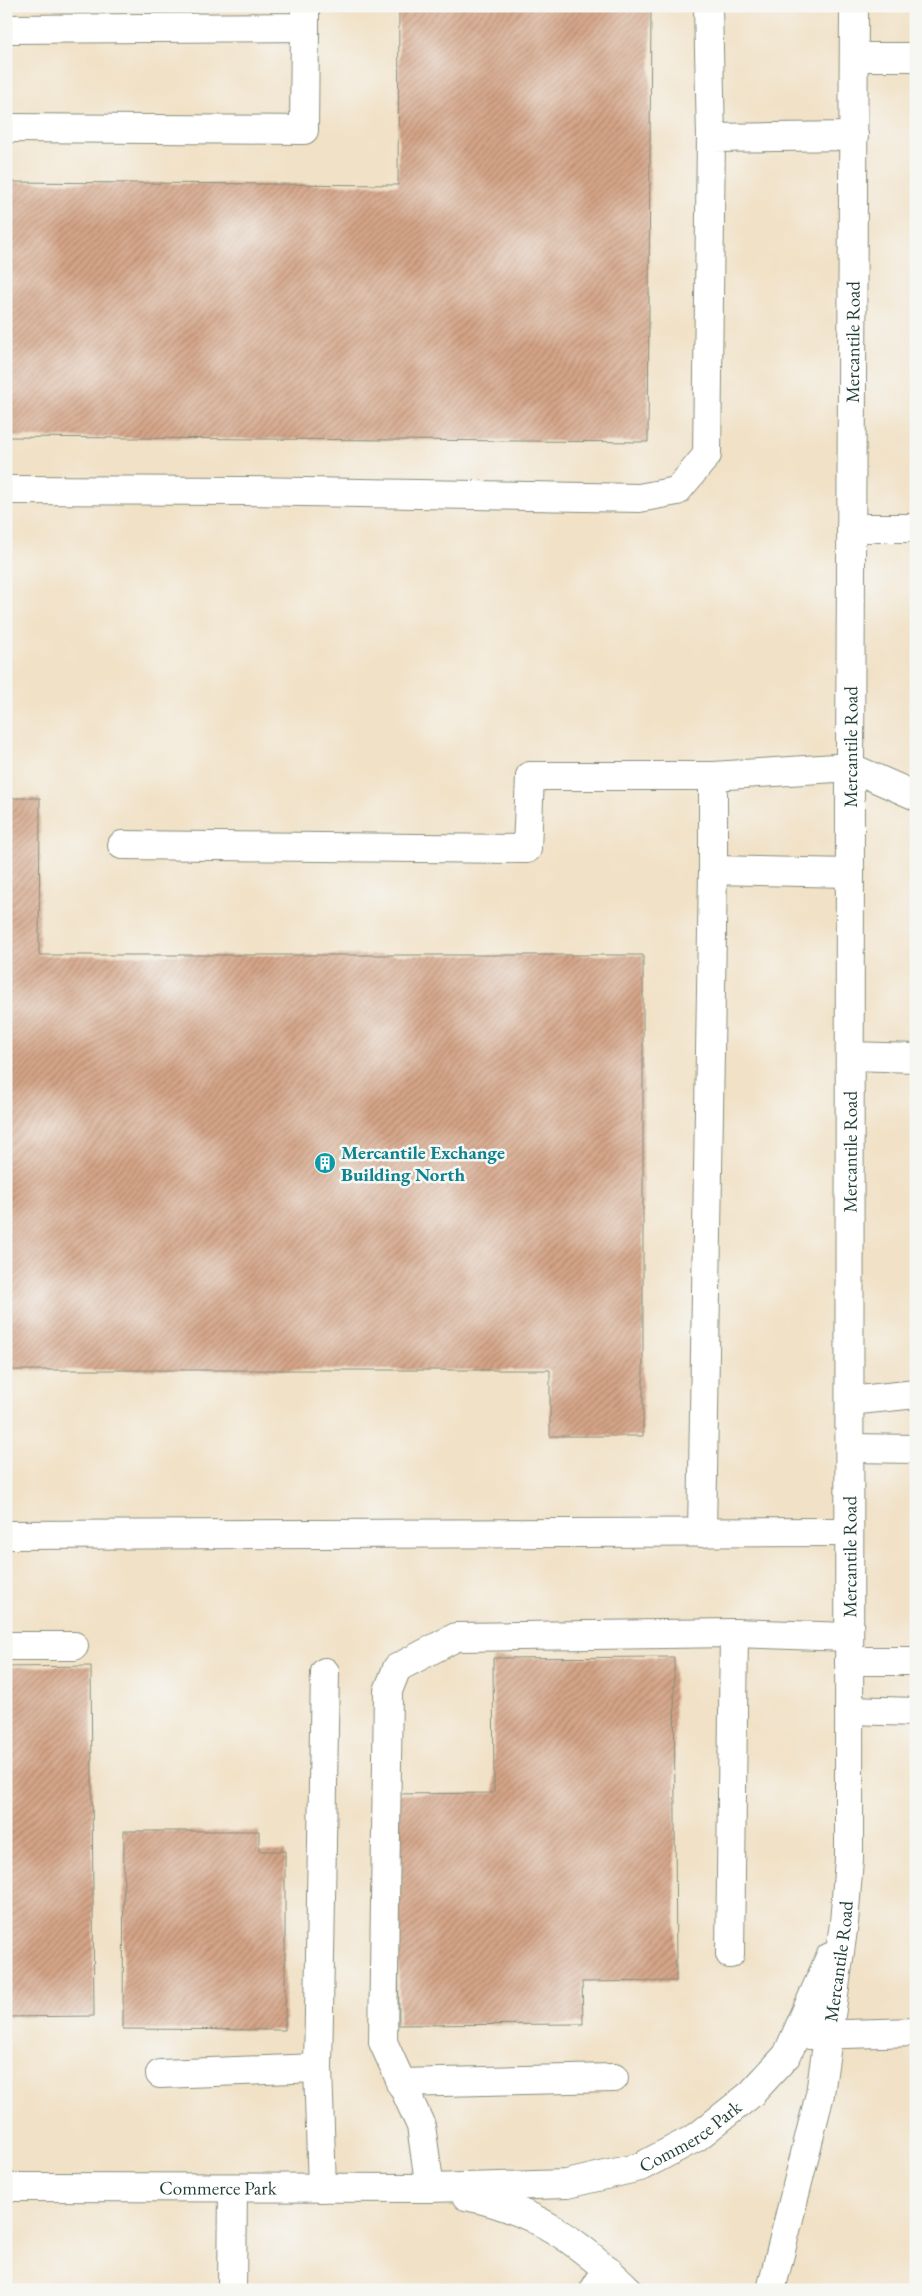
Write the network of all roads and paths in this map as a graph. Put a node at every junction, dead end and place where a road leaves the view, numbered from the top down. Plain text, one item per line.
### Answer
1 (708, 6) edge
2 (854, 6) edge
3 (305, 17) edge
4 (6, 29) edge
5 (854, 57) junction
6 (916, 57) edge
7 (6, 128) edge
8 (854, 136) junction
9 (711, 138) junction
10 (6, 490) edge
11 (851, 528) junction
12 (916, 528) edge
13 (850, 767) junction
14 (713, 776) junction
15 (916, 796) edge
16 (122, 845) dead end
17 (713, 870) junction
18 (850, 873) junction
19 (850, 1056) junction
20 (916, 1058) edge
21 (916, 1394) edge
22 (850, 1401) junction
23 (850, 1448) junction
24 (916, 1449) edge
25 (849, 1532) junction
26 (702, 1533) junction
27 (6, 1535) edge
28 (734, 1633) junction
29 (6, 1646) edge
30 (74, 1646) dead end
31 (848, 1649) junction
32 (916, 1662) edge
33 (325, 1672) dead end
34 (849, 1710) junction
35 (916, 1712) edge
36 (844, 1923) junction
37 (730, 1954) dead end
38 (916, 2032) edge
39 (828, 2034) junction
40 (796, 2035) junction
41 (318, 2068) junction
42 (160, 2074) dead end
43 (614, 2078) dead end
44 (400, 2083) junction
45 (6, 2187) edge
46 (233, 2188) junction
47 (322, 2188) junction
48 (430, 2188) junction
49 (600, 2279) edge
50 (232, 2290) edge
51 (629, 2290) edge
52 (771, 2290) edge

1 - 9 street
2 - 5 street, Mercantile Road
3 - 4 street
3 - 7 street
5 - 6 street
5 - 8 street, Mercantile Road
8 - 9 street
8 - 11 street, Mercantile Road
9 - 10 street
11 - 12 street
11 - 13 street, Mercantile Road
13 - 14 street
13 - 15 street
13 - 18 street, Mercantile Road
14 - 16 street
14 - 17 street
17 - 18 street
17 - 26 street
18 - 19 street, Mercantile Road
19 - 20 street
19 - 22 street, Mercantile Road
21 - 22 street
22 - 23 street, Mercantile Road
23 - 24 street
23 - 25 street, Mercantile Road
25 - 26 street
25 - 31 street, Mercantile Road
26 - 27 street
28 - 31 street
28 - 37 street
28 - 44 street
29 - 30 street
31 - 32 street
31 - 34 street, Mercantile Road
33 - 41 street
34 - 35 street
34 - 36 street, Mercantile Road
36 - 39 street, Mercantile Road
36 - 40 street, Commerce Park
38 - 39 street
39 - 40 street
39 - 52 street, Mercantile Road
40 - 48 street, Commerce Park
41 - 42 street
41 - 47 street
43 - 44 street
44 - 48 street
45 - 46 street, Commerce Park
46 - 47 street, Commerce Park
46 - 50 street
47 - 48 street, Commerce Park
48 - 49 street, Commerce Park
49 - 51 street, Commerce Park

